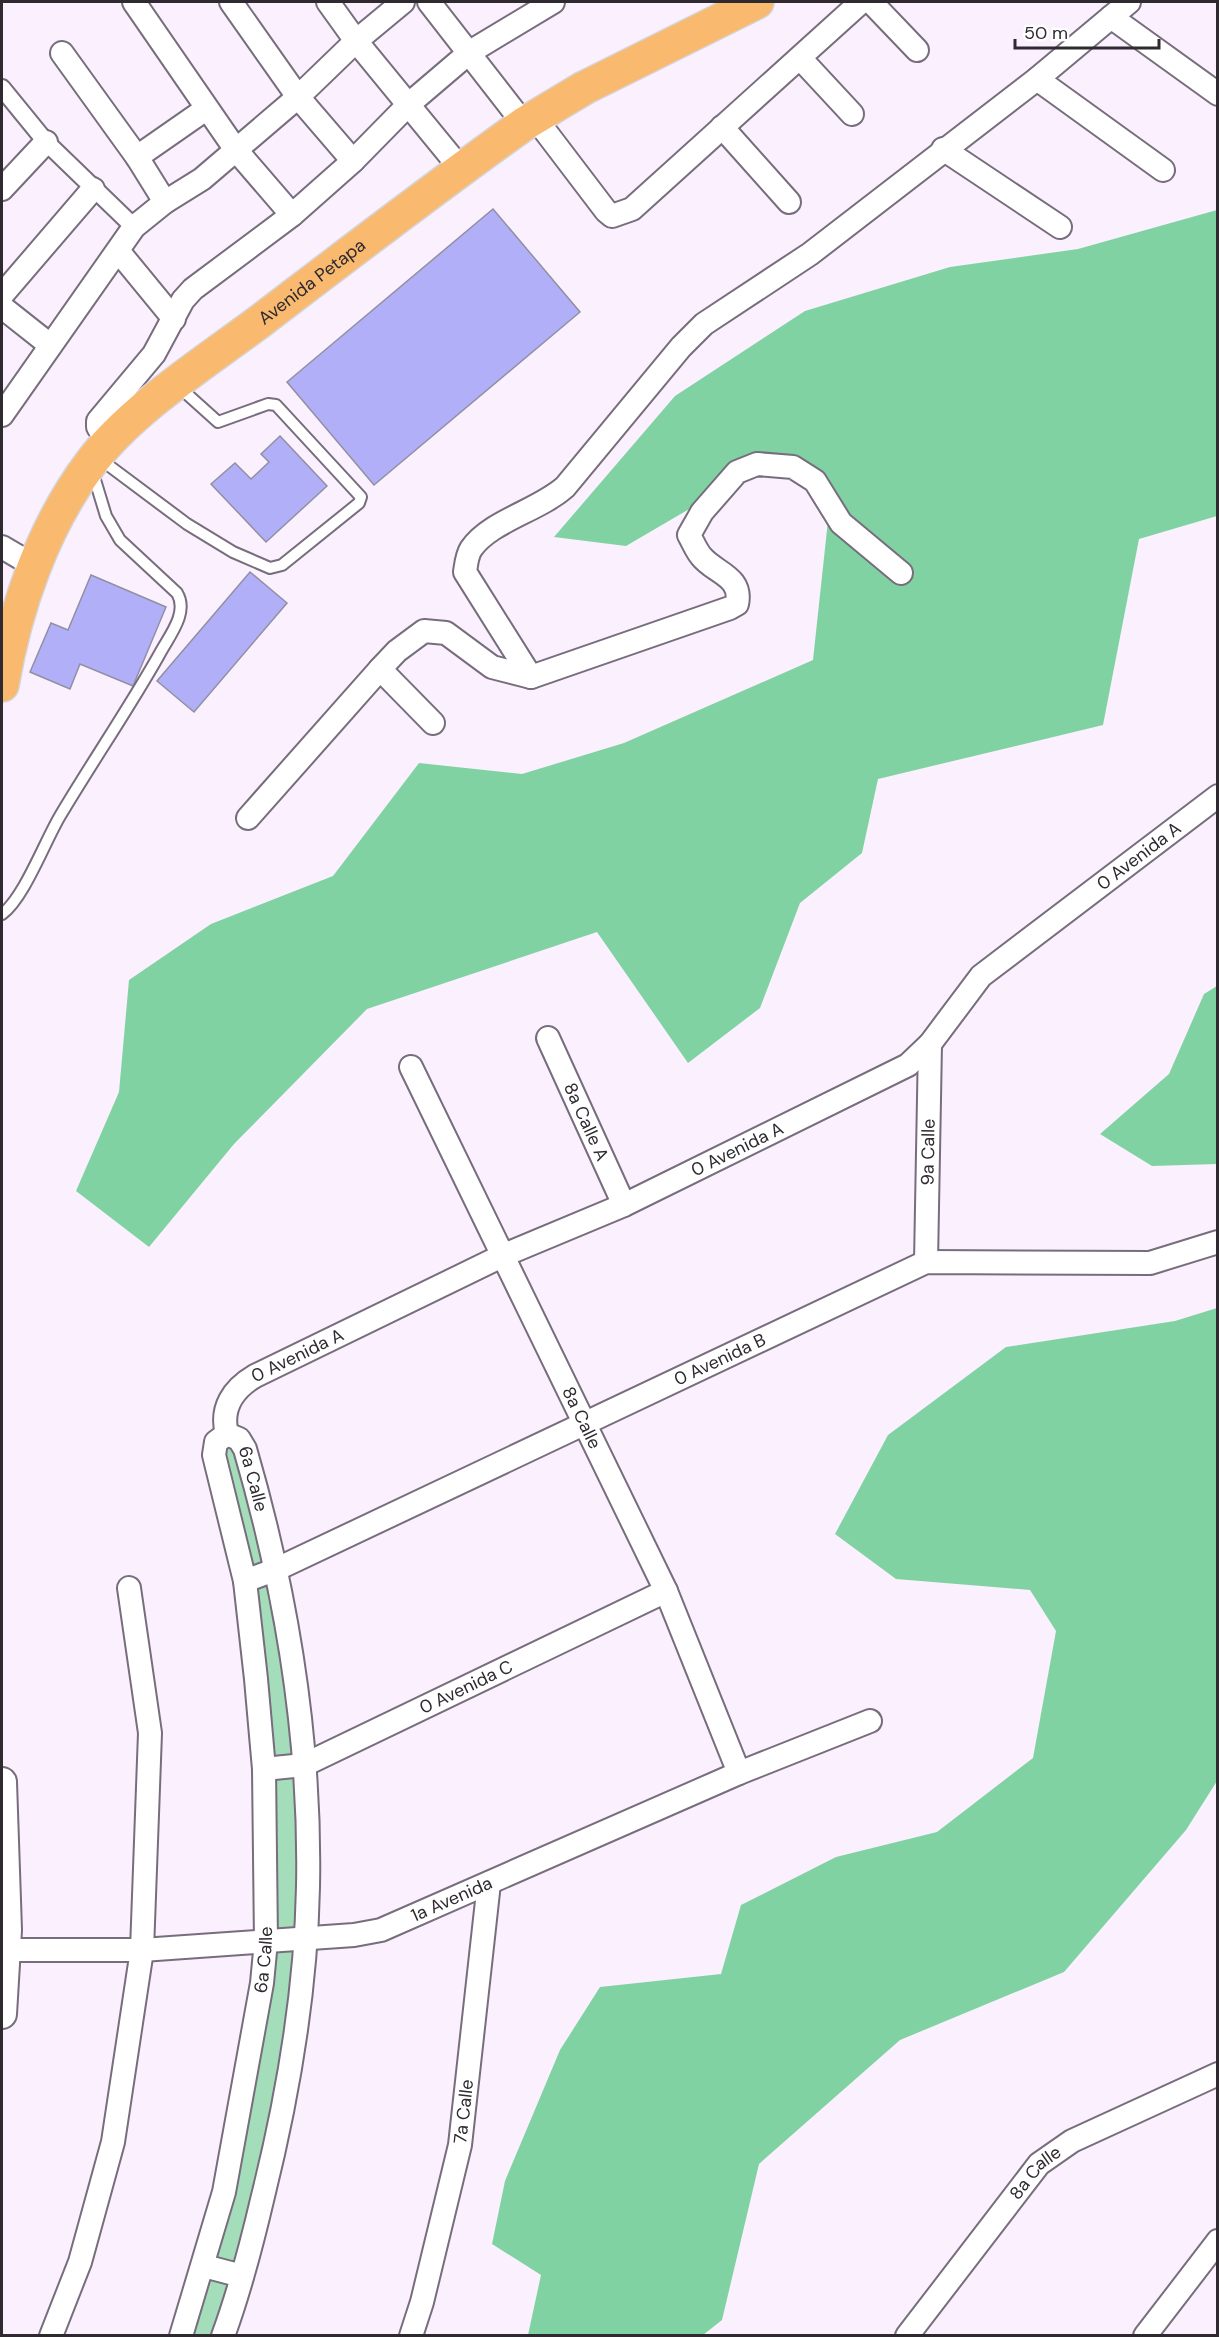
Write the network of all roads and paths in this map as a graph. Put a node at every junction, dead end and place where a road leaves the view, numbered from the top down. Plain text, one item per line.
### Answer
1 (134, 2) edge
2 (231, 2) edge
3 (328, 2) edge
4 (429, 2) edge
5 (553, 2) edge
6 (757, 2) edge
7 (861, 2) edge
8 (871, 2) edge
9 (1129, 2) edge
10 (395, 4) edge
11 (1112, 17) junction
12 (356, 41) junction
13 (916, 50) dead end
14 (470, 52) junction
15 (62, 53) dead end
16 (800, 58) junction
17 (1036, 79) junction
18 (2, 88) edge
19 (1218, 94) edge
20 (298, 97) junction
21 (409, 104) junction
22 (206, 109) junction
23 (852, 114) dead end
24 (530, 122) junction
25 (722, 127) junction
26 (46, 142) junction
27 (944, 149) junction
28 (236, 150) junction
29 (137, 158) junction
30 (353, 161) junction
31 (461, 169) junction
32 (1163, 170) dead end
33 (2, 189) edge
34 (93, 189) junction
35 (165, 202) junction
36 (789, 202) dead end
37 (292, 216) junction
38 (134, 227) junction
39 (1060, 227) dead end
40 (119, 252) junction
41 (2, 295) edge
42 (2, 307) edge
43 (174, 319) junction
44 (50, 345) junction
45 (154, 354) junction
46 (176, 384) junction
47 (2, 415) edge
48 (98, 454) junction
49 (2, 547) edge
50 (36, 567) junction
51 (901, 573) dead end
52 (380, 669) junction
53 (531, 676) junction
54 (2, 685) edge
55 (433, 723) dead end
56 (1218, 796) edge
57 (248, 818) dead end
58 (2, 914) edge
59 (548, 1038) dead end
60 (930, 1044) junction
61 (411, 1067) dead end
62 (624, 1205) junction
63 (1218, 1242) edge
64 (504, 1255) junction
65 (926, 1262) junction
66 (585, 1422) junction
67 (227, 1434) junction
68 (277, 1569) junction
69 (245, 1581) junction
70 (129, 1588) dead end
71 (666, 1591) junction
72 (870, 1721) dead end
73 (304, 1765) junction
74 (264, 1769) junction
75 (739, 1773) junction
76 (2, 1782) edge
77 (489, 1883) junction
78 (304, 1937) junction
79 (266, 1941) junction
80 (142, 1950) junction
81 (4, 1959) edge
82 (2, 2014) edge
83 (1218, 2074) edge
84 (1218, 2241) edge
85 (204, 2266) junction
86 (242, 2276) junction
87 (51, 2336) edge
88 (181, 2336) edge
89 (223, 2336) edge
90 (411, 2336) edge
91 (907, 2336) edge
92 (1145, 2336) edge

1 - 22 street
2 - 20 street
3 - 12 street
4 - 14 street
5 - 14 street
6 - 24 main road, Avenida Petapa
7 - 16 street
8 - 13 street
9 - 11 street
10 - 12 street
11 - 17 street
11 - 19 street
12 - 20 street
12 - 21 street
14 - 21 street
14 - 24 street
15 - 29 street
16 - 23 street
16 - 25 street
17 - 27 street
17 - 32 street
18 - 26 street
20 - 28 street
20 - 30 street
21 - 30 street
21 - 31 street
22 - 28 street
22 - 29 street
24 - 25 street
24 - 31 main road, Avenida Petapa
25 - 36 street
26 - 33 street
26 - 34 street
27 - 39 street
27 - 53 street
28 - 35 street
28 - 37 street
29 - 35 street
30 - 37 street
31 - 46 main road, Avenida Petapa
34 - 38 street
34 - 41 street
35 - 38 street
37 - 43 street
38 - 40 street
40 - 43 street
40 - 44 street
42 - 44 street
43 - 45 street
44 - 47 street
45 - 46 street
45 - 48 street
46 - 48 main road, Avenida Petapa
46 - 48 lane
48 - 50 main road, Avenida Petapa
48 - 58 lane
49 - 50 street
50 - 54 main road, Avenida Petapa
51 - 53 street
52 - 53 street
52 - 55 street
52 - 57 street
56 - 60 street, 0 Avenida A
59 - 62 street, 8a Calle A
60 - 62 street, 0 Avenida A
60 - 65 street, 9a Calle
61 - 64 street, 8a Calle
62 - 64 street, 0 Avenida A
63 - 65 street, 0 Avenida B
64 - 66 street, 8a Calle
64 - 67 street, 0 Avenida A
65 - 66 street, 0 Avenida B
66 - 68 street, 0 Avenida B
66 - 71 street, 8a Calle
67 - 68 street, 6a Calle
67 - 69 street, 6a Calle
68 - 69 street, 0 Avenida B
68 - 73 street, 6a Calle
69 - 74 street, 6a Calle
70 - 80 street
71 - 73 street, 0 Avenida C
71 - 75 street, 8a Calle
72 - 75 street, 1a Avenida
73 - 74 street, 0 Avenida C
73 - 78 street, 6a Calle
74 - 79 street, 6a Calle
75 - 77 street, 1a Avenida
76 - 81 street
77 - 78 street, 1a Avenida
77 - 90 street, 7a Calle
78 - 79 street, 1a Avenida
78 - 86 street, 6a Calle
79 - 80 street, 1a Avenida
79 - 85 street, 6a Calle
80 - 81 street, 1a Avenida
80 - 87 street
81 - 82 street
83 - 91 street, 8a Calle
84 - 92 street
85 - 86 street
85 - 88 street, 6a Calle
86 - 89 street, 6a Calle

